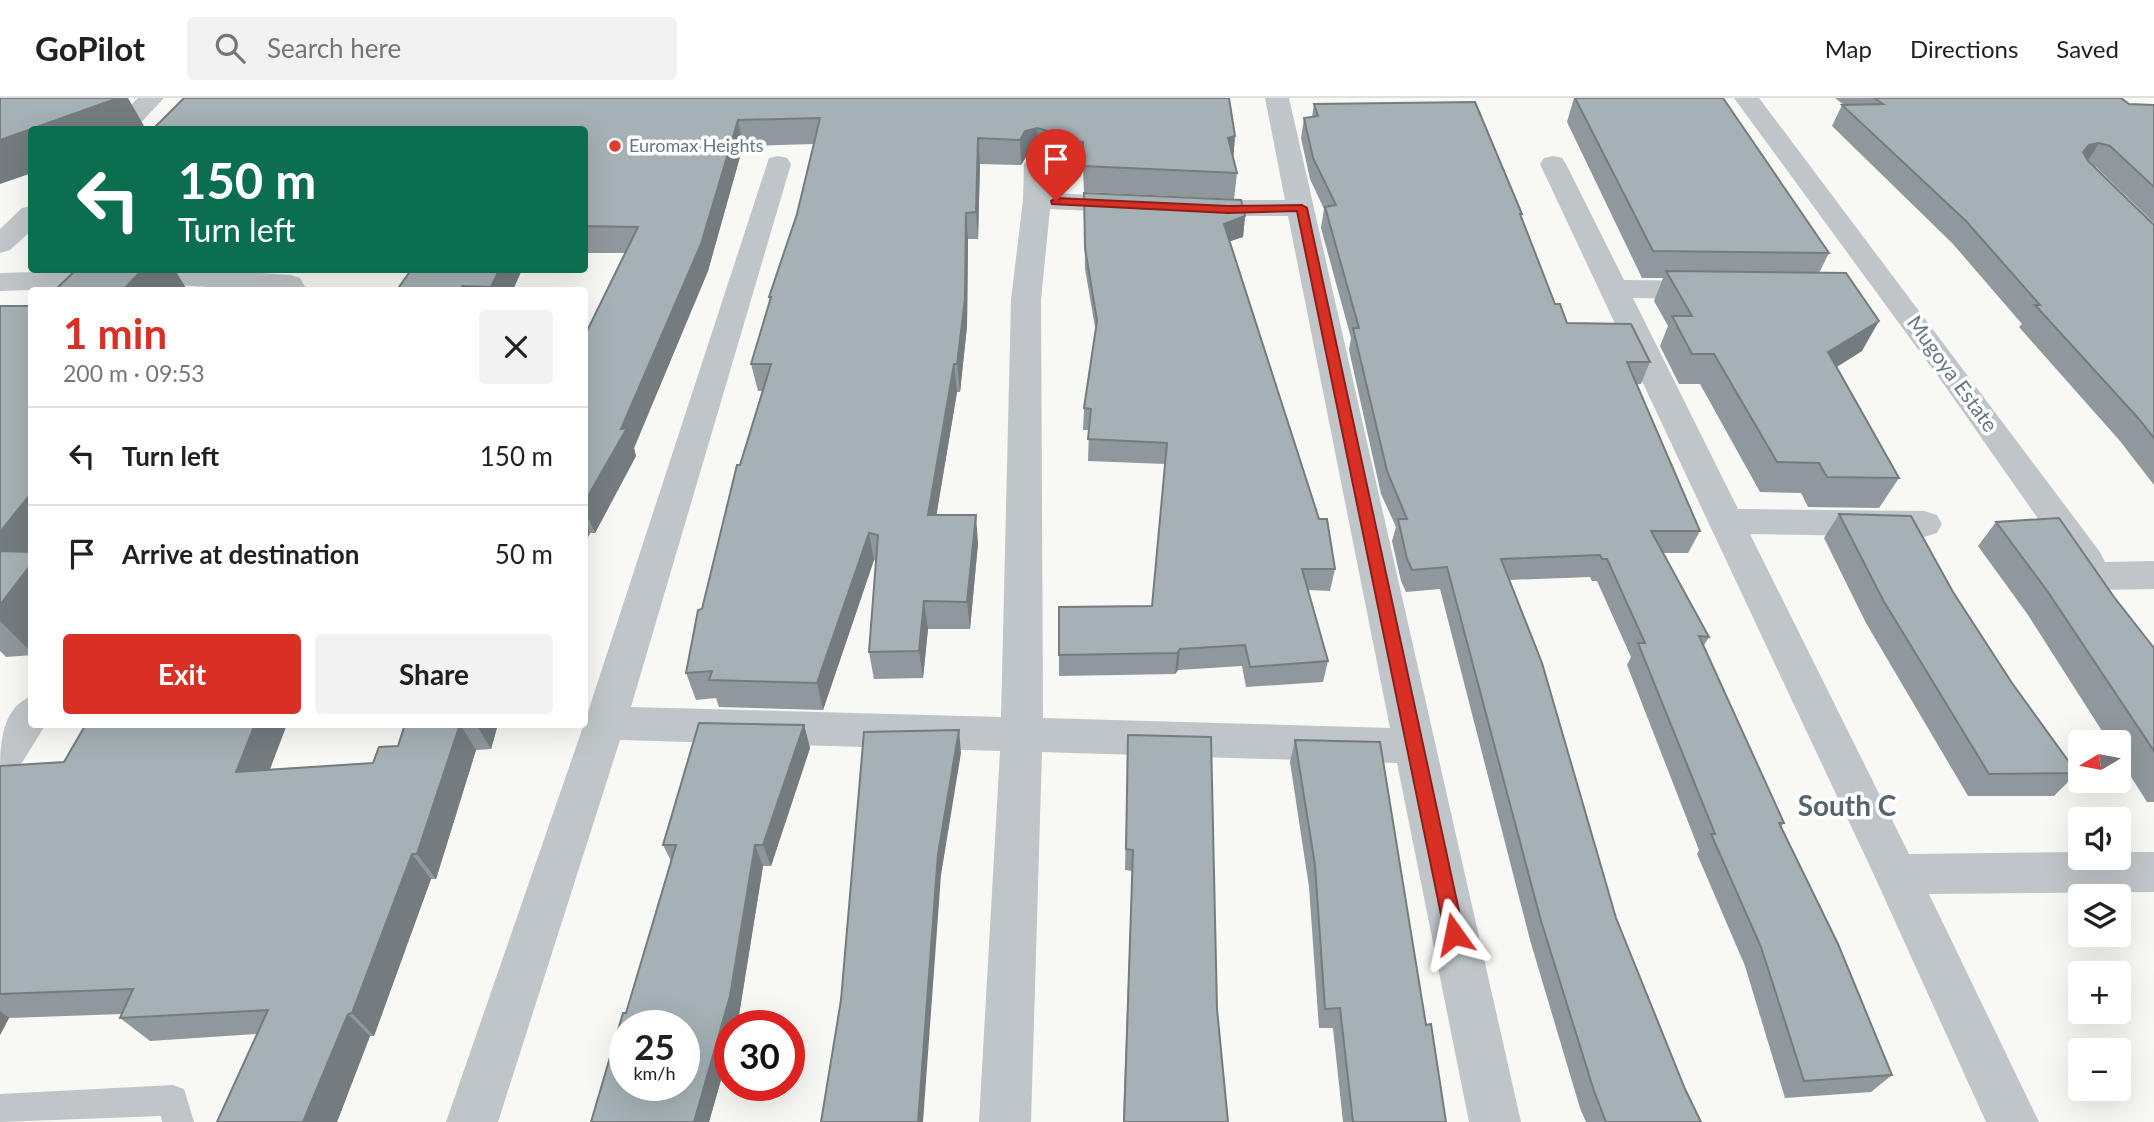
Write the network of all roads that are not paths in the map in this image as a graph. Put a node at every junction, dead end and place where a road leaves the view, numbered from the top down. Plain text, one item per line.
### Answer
1 (152, 98) edge
2 (1277, 98) edge
3 (1746, 98) edge
4 (123, 126) edge
5 (778, 164) dead end
6 (1553, 164) dead end
7 (1302, 208) junction
8 (28, 218) edge
9 (0, 244) edge
10 (0, 282) edge
11 (291, 287) edge
12 (1613, 289) junction
13 (1738, 290) edge
14 (1849, 291) edge
15 (1891, 292) junction
16 (1726, 521) junction
17 (1924, 524) dead end
18 (2154, 575) edge
19 (2098, 576) junction
20 (2122, 609) edge
21 (28, 718) edge
22 (605, 723) junction
23 (1022, 734) junction
24 (1414, 746) junction
25 (0, 762) edge
26 (2154, 872) edge
27 (1896, 874) junction
28 (0, 1109) edge
29 (178, 1122) edge
30 (472, 1122) edge
31 (1005, 1122) edge
32 (1495, 1122) edge
33 (2012, 1122) edge

1 - 4 street
2 - 7 street
3 - 15 street, Mugoya Estate
5 - 22 street
6 - 12 street
7 - 23 street
7 - 24 street
8 - 9 street
10 - 11 street
12 - 13 street
12 - 16 street
14 - 15 street
15 - 19 street, Mugoya Estate
16 - 17 street
16 - 27 street
18 - 19 street
19 - 20 street, Mugoya Estate
21 - 25 street
22 - 23 street
22 - 30 street
23 - 24 street
23 - 31 street
24 - 32 street
26 - 27 street
27 - 33 street
28 - 29 lane

